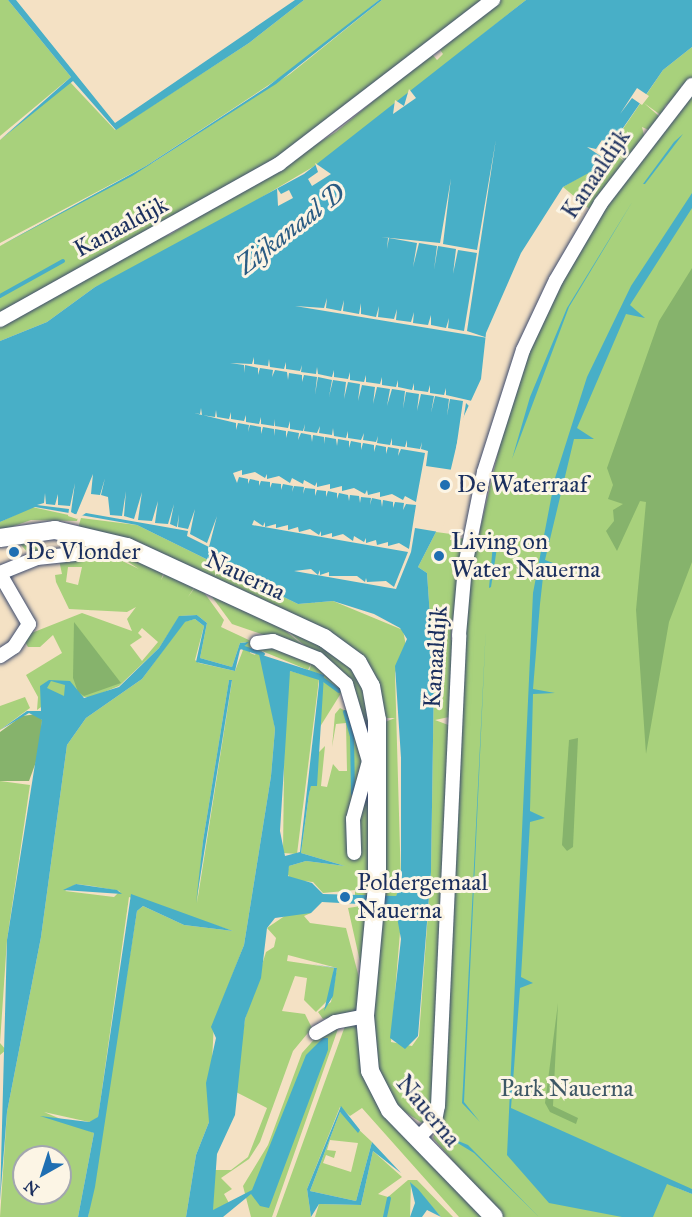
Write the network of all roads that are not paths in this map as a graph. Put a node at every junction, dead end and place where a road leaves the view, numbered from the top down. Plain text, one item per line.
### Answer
1 (493, 0) edge
2 (692, 85) edge
3 (0, 320) edge
4 (0, 538) edge
5 (75, 554) dead end
6 (0, 573) edge
7 (257, 643) dead end
8 (0, 656) edge
9 (373, 768) junction
10 (354, 853) dead end
11 (365, 1016) junction
12 (316, 1033) dead end
13 (417, 1139) junction
14 (494, 1217) edge

1 - 3 street, Kanaaldijk
2 - 13 street, Kanaaldijk
4 - 9 street, Nauerna
5 - 6 street
6 - 8 street
7 - 9 street, Nauerna
9 - 10 street, Nauerna
9 - 11 street, Nauerna
11 - 12 street
11 - 13 street, Nauerna
13 - 14 street, Nauerna

